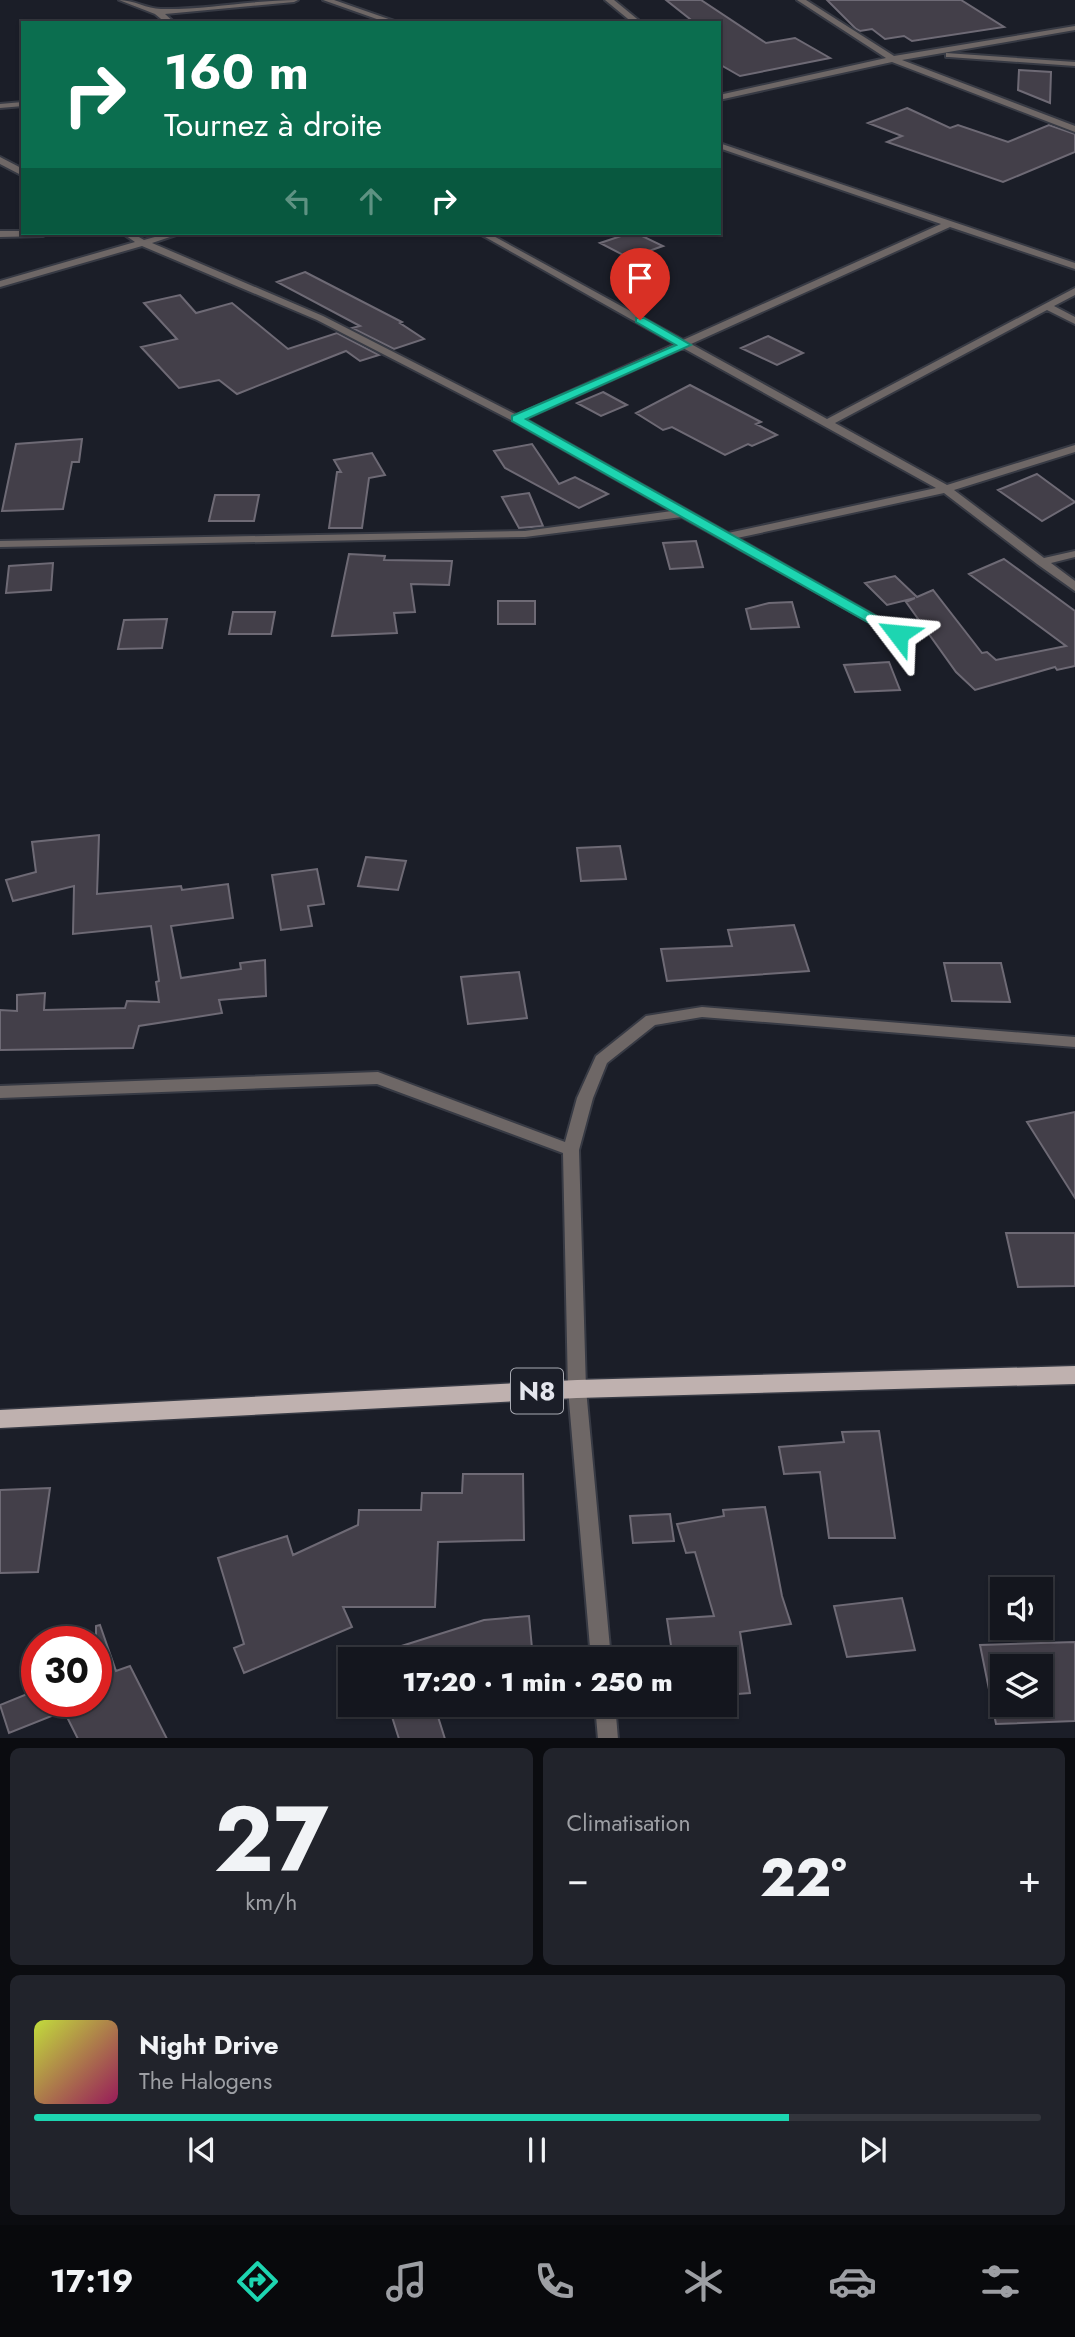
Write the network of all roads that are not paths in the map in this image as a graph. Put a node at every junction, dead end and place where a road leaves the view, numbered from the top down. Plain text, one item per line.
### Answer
1 (124, 0) edge
2 (294, 0) edge
3 (327, 0) edge
4 (609, 0) edge
5 (801, 0) edge
6 (158, 12) junction
7 (169, 21) edge
8 (390, 21) edge
9 (635, 21) edge
10 (1075, 28) edge
11 (927, 53) junction
12 (893, 59) junction
13 (1075, 64) edge
14 (721, 88) edge
15 (731, 95) junction
16 (721, 98) edge
17 (21, 104) edge
18 (0, 106) edge
19 (1075, 129) edge
20 (721, 146) edge
21 (0, 160) edge
22 (21, 172) edge
23 (947, 224) junction
24 (0, 234) edge
25 (21, 234) edge
26 (129, 235) edge
27 (171, 235) edge
28 (486, 235) edge
29 (143, 243) junction
30 (1075, 266) edge
31 (0, 284) edge
32 (1075, 291) edge
33 (1047, 306) junction
34 (1075, 321) edge
35 (685, 345) junction
36 (517, 419) junction
37 (827, 423) junction
38 (1075, 448) edge
39 (946, 489) junction
40 (684, 513) junction
41 (726, 537) junction
42 (0, 544) edge
43 (1075, 554) edge
44 (1041, 562) junction
45 (1075, 587) edge
46 (898, 634) dead end
47 (1075, 1042) edge
48 (0, 1092) edge
49 (571, 1150) junction
50 (1075, 1375) edge
51 (577, 1389) junction
52 (0, 1419) edge
53 (600, 1647) edge
54 (606, 1717) edge
55 (608, 1738) edge

1 - 6 street
2 - 6 street
3 - 8 street
4 - 9 street
5 - 12 street
6 - 7 street
10 - 11 street
11 - 12 street
11 - 13 street
12 - 15 street
12 - 19 street
14 - 15 street
15 - 16 street
17 - 18 street
20 - 23 street
21 - 22 street
23 - 30 street
23 - 35 street
24 - 25 street
26 - 29 street
27 - 29 street
28 - 35 street
29 - 31 street
29 - 36 street
32 - 33 street
33 - 34 street
33 - 37 street
35 - 36 street
35 - 37 street
36 - 40 street
37 - 39 street
38 - 39 street
39 - 41 street
39 - 44 street
40 - 41 street
40 - 42 street
41 - 46 street
43 - 44 street
44 - 45 street
47 - 49 street
48 - 49 street
49 - 51 street
50 - 51 main road, N8
51 - 52 main road, N8
51 - 53 street
54 - 55 street

